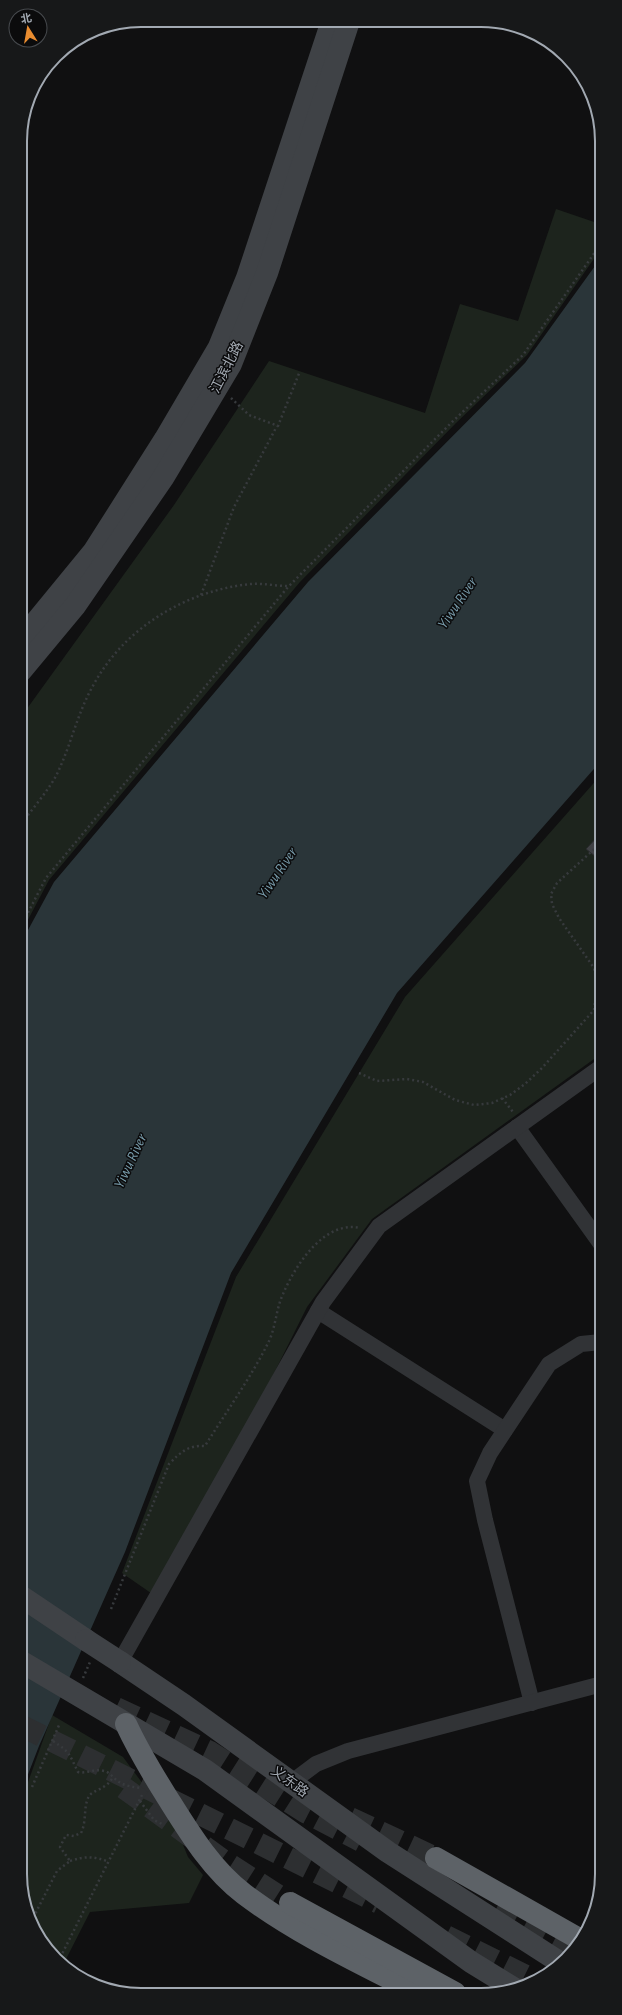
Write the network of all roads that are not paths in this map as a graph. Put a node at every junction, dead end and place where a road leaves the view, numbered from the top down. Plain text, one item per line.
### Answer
1 (330, 27) edge
2 (346, 27) edge
3 (27, 633) edge
4 (27, 664) edge
5 (595, 1071) edge
6 (517, 1127) junction
7 (595, 1236) edge
8 (318, 1311) junction
9 (595, 1343) edge
10 (505, 1430) junction
11 (27, 1599) edge
12 (120, 1662) junction
13 (27, 1664) edge
14 (595, 1686) edge
15 (532, 1703) junction
16 (126, 1724) junction
17 (292, 1782) junction
18 (436, 1858) tunnel mouth
19 (290, 1903) tunnel mouth
20 (576, 1937) edge
21 (556, 1960) edge
22 (508, 1985) edge
23 (409, 1988) edge
24 (446, 1988) edge

1 - 3 main road, 江滨北路
2 - 4 main road, 江滨北路
5 - 6 street
6 - 7 street
6 - 8 street
8 - 10 street
8 - 12 street
9 - 10 street
10 - 15 street
11 - 12 main road, 义东路, bridge
12 - 17 main road, 义东路
13 - 16 main road
14 - 15 street
15 - 17 street
16 - 22 main road
16 - 23 highway
17 - 21 main road, 义东路
18 - 20 highway
19 - 24 highway

